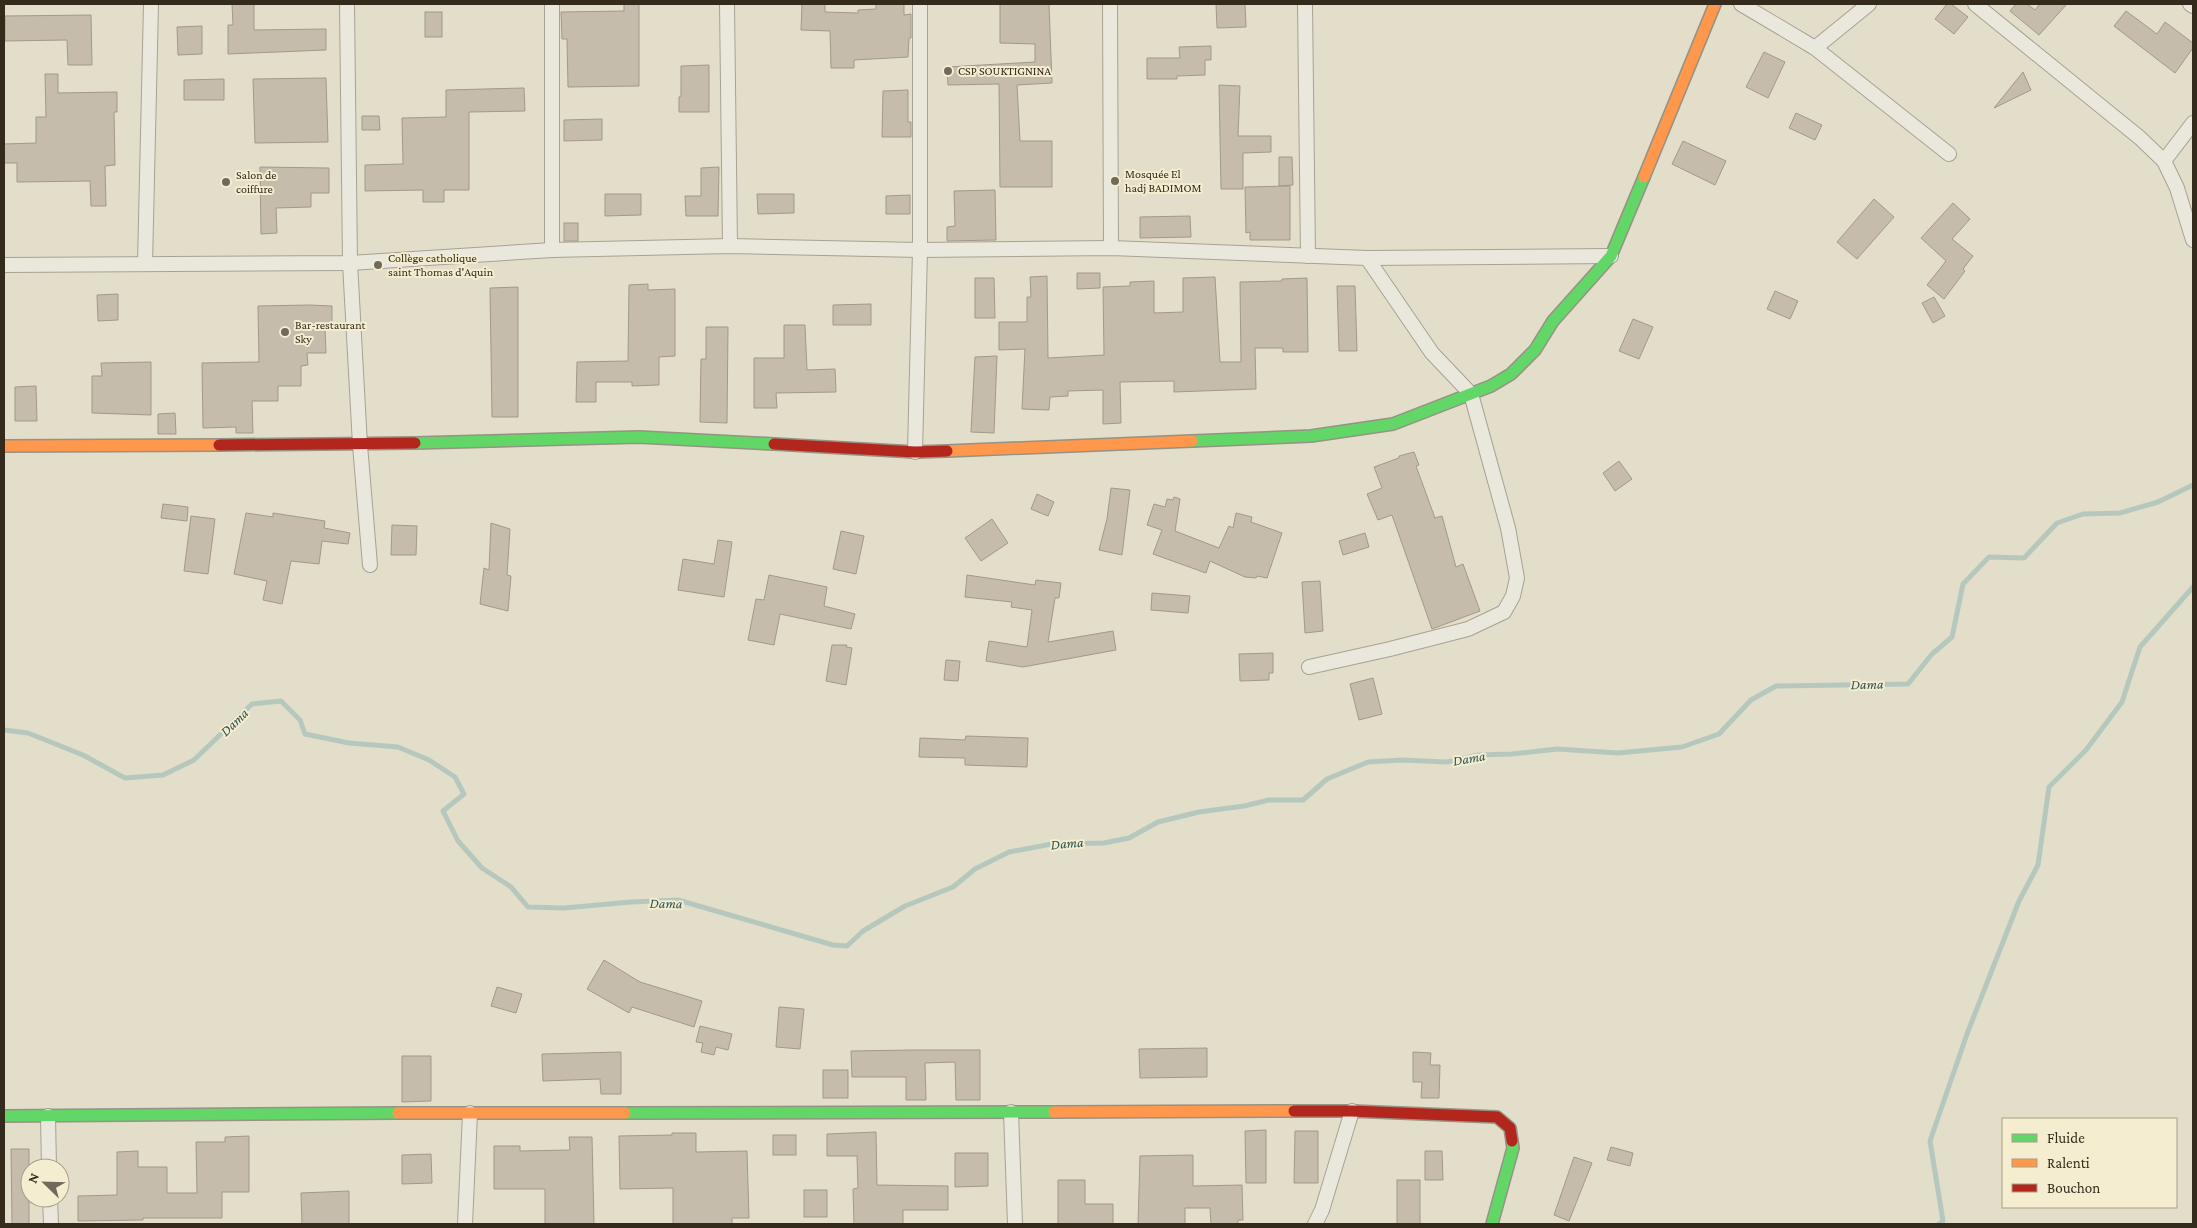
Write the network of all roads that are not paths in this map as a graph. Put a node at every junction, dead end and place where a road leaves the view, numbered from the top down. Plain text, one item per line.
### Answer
1 (151, 4) edge
2 (347, 4) edge
3 (552, 4) edge
4 (727, 4) edge
5 (920, 4) edge
6 (1110, 4) edge
7 (1305, 4) edge
8 (1715, 4) edge
9 (1742, 4) edge
10 (1869, 4) edge
11 (1975, 4) edge
12 (2190, 4) edge
13 (2193, 6) edge
14 (1815, 48) junction
15 (2193, 124) edge
16 (1949, 154) dead end
17 (2164, 161) junction
18 (2193, 240) edge
19 (730, 246) junction
20 (1111, 248) junction
21 (552, 250) junction
22 (920, 250) junction
23 (1308, 256) junction
24 (1610, 256) junction
25 (1366, 258) junction
26 (350, 263) junction
27 (145, 264) junction
28 (4, 265) edge
29 (1471, 394) junction
30 (360, 445) junction
31 (4, 446) edge
32 (915, 452) junction
33 (370, 565) dead end
34 (1309, 667) dead end
35 (1352, 1110) junction
36 (1011, 1112) junction
37 (470, 1113) junction
38 (4, 1116) edge
39 (48, 1116) junction
40 (49, 1158) edge
41 (50, 1208) edge
42 (51, 1224) edge
43 (465, 1224) edge
44 (1015, 1224) edge
45 (1315, 1224) edge
46 (1492, 1224) edge

1 - 27 street
2 - 26 street
3 - 21 street
4 - 19 street
5 - 22 street
6 - 20 street
7 - 23 street
8 - 24 street
9 - 14 street
10 - 14 street
11 - 17 street
12 - 13 street
14 - 16 street
15 - 17 street
17 - 18 street
19 - 21 street
19 - 22 street
20 - 22 street
20 - 23 street
21 - 26 street
22 - 32 street
23 - 25 street
24 - 25 street
24 - 29 street
25 - 29 street
26 - 27 street
26 - 30 street
27 - 28 street
29 - 32 street
29 - 34 street
30 - 31 street
30 - 32 street
30 - 33 street
35 - 36 street
35 - 45 street
35 - 46 street
36 - 37 street
36 - 44 street
37 - 39 street
37 - 43 street
38 - 39 street
39 - 40 street
41 - 42 street

